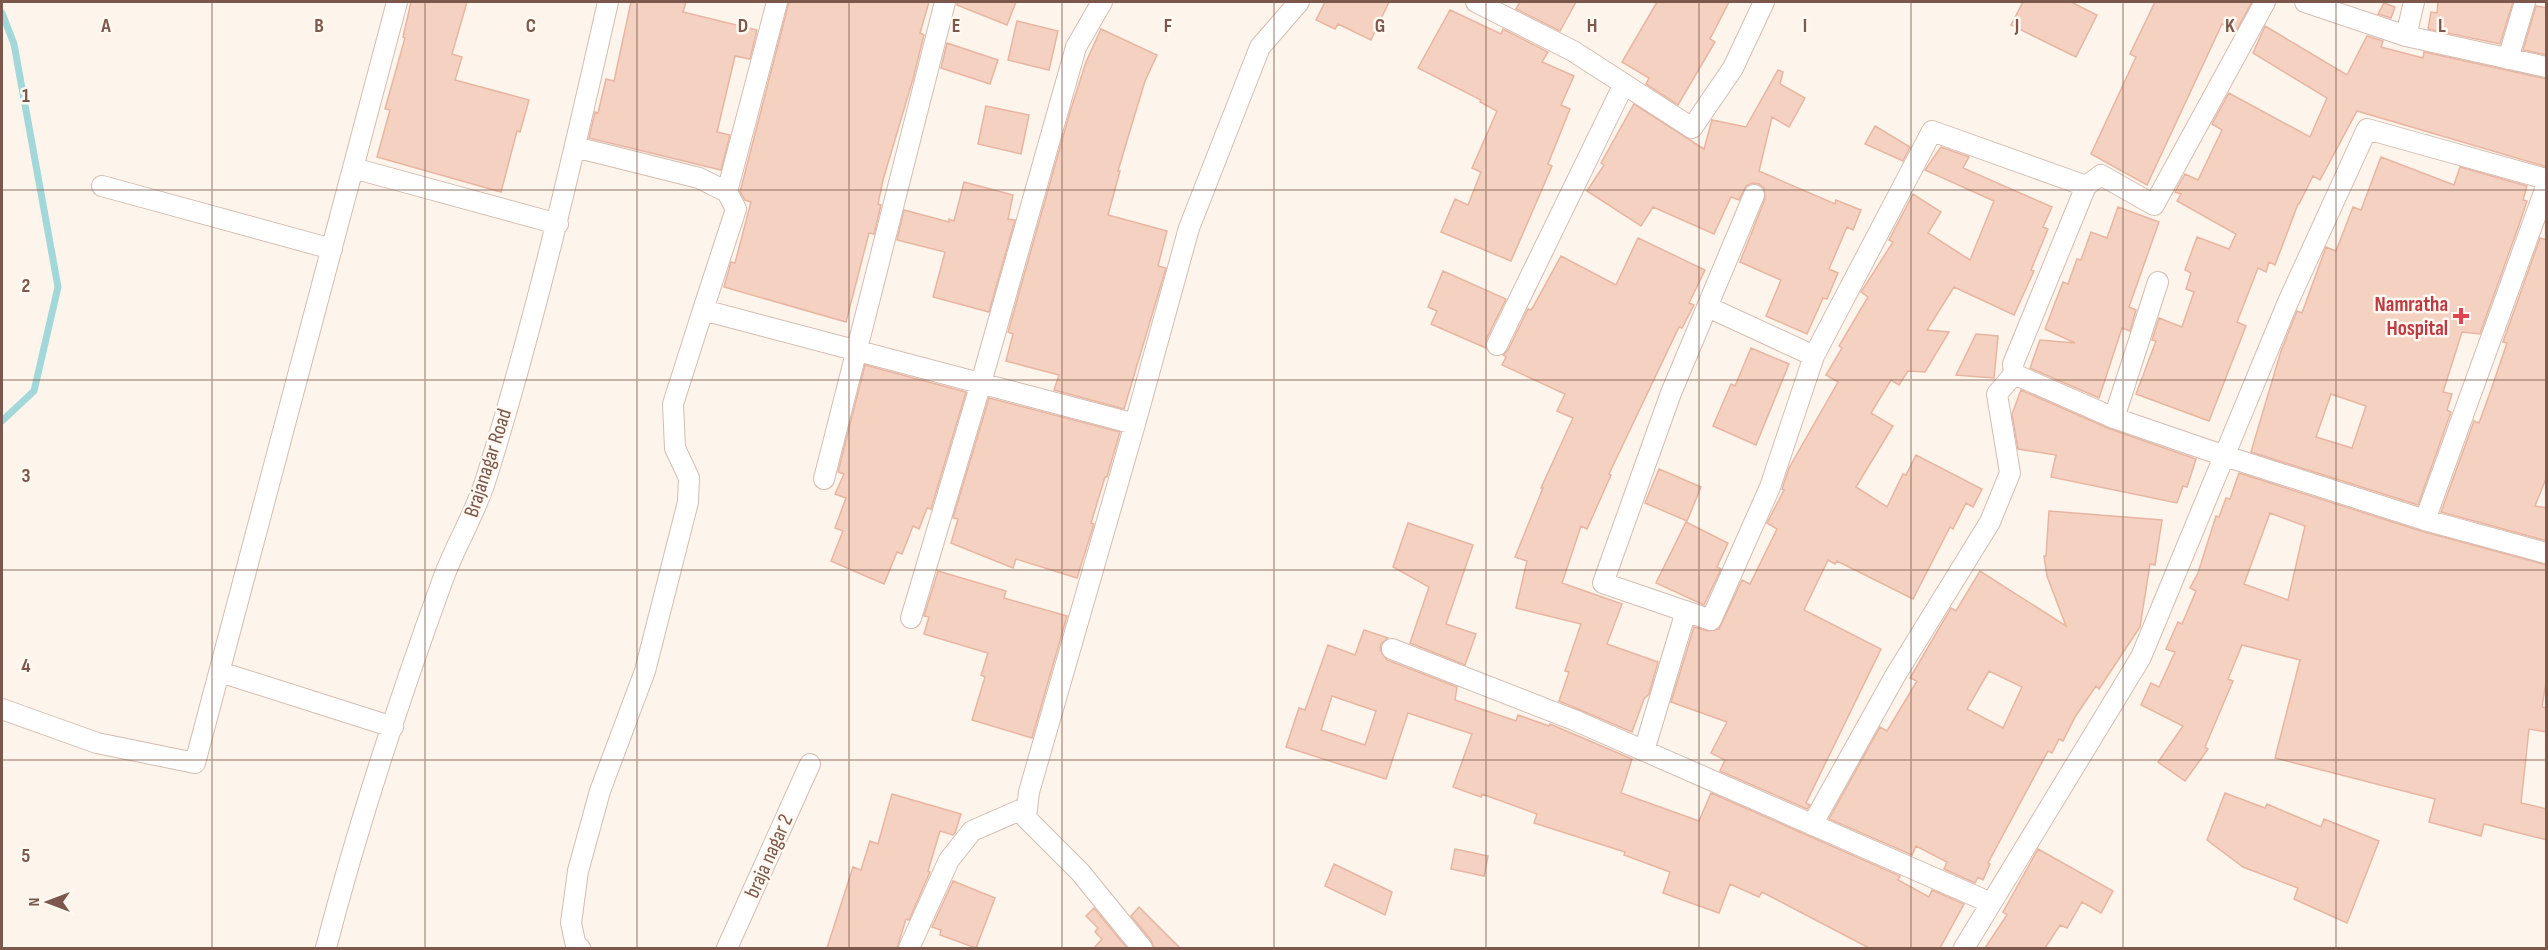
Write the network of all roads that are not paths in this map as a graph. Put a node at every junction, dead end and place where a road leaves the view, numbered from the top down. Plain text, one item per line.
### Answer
1 (398, 2) edge
2 (608, 2) edge
3 (777, 2) edge
4 (945, 2) edge
5 (1102, 2) edge
6 (1299, 2) edge
7 (1476, 2) edge
8 (1764, 2) edge
9 (2265, 2) edge
10 (2306, 2) edge
11 (2414, 2) edge
12 (2525, 2) edge
13 (2406, 36) junction
14 (2508, 59) junction
15 (2547, 67) edge
16 (1624, 84) junction
17 (575, 147) junction
18 (353, 168) junction
19 (2547, 179) edge
20 (102, 186) dead end
21 (2086, 186) junction
22 (2547, 187) edge
23 (727, 192) junction
24 (1754, 195) dead end
25 (558, 224) junction
26 (332, 249) junction
27 (2158, 282) dead end
28 (1708, 308) junction
29 (703, 310) junction
30 (1497, 345) dead end
31 (857, 350) junction
32 (1814, 356) junction
33 (2014, 374) junction
34 (981, 383) junction
35 (2114, 418) junction
36 (1135, 424) junction
37 (2225, 456) junction
38 (824, 479) dead end
39 (2425, 520) junction
40 (2547, 554) edge
41 (1686, 611) junction
42 (910, 618) dead end
43 (1392, 649) dead end
44 (220, 672) junction
45 (2, 709) edge
46 (393, 727) junction
47 (1644, 751) junction
48 (810, 764) dead end
49 (1027, 807) junction
50 (1812, 825) junction
51 (1992, 903) junction
52 (326, 948) edge
53 (580, 948) edge
54 (727, 948) edge
55 (909, 948) edge
56 (1142, 948) edge
57 (1964, 948) edge

1 - 18 street
2 - 17 street, Brajanagar Road
3 - 23 street
4 - 31 street
5 - 34 street
6 - 36 street
7 - 16 street
8 - 16 street
9 - 21 street
10 - 13 street
11 - 13 street
12 - 14 street
13 - 14 street
14 - 15 street
16 - 30 street
17 - 23 street
17 - 25 street, Brajanagar Road
18 - 25 street
18 - 26 street
19 - 37 street
20 - 26 street
21 - 32 street
21 - 33 street
22 - 39 street
23 - 29 street
24 - 28 street
25 - 46 street, Brajanagar Road
26 - 44 street
27 - 35 street
28 - 32 street
28 - 41 street
29 - 31 street
29 - 53 street
31 - 34 street
31 - 38 street
32 - 41 street
33 - 35 street
33 - 50 street
34 - 36 street
34 - 42 street
35 - 37 street
36 - 49 street
37 - 39 street
37 - 51 street
39 - 40 street
41 - 47 street
43 - 47 street
44 - 45 street
44 - 46 street
46 - 52 street, Brajanagar Road
47 - 50 street
48 - 54 street, braja nagar 2
49 - 55 street
49 - 56 street
50 - 51 street
51 - 57 street

